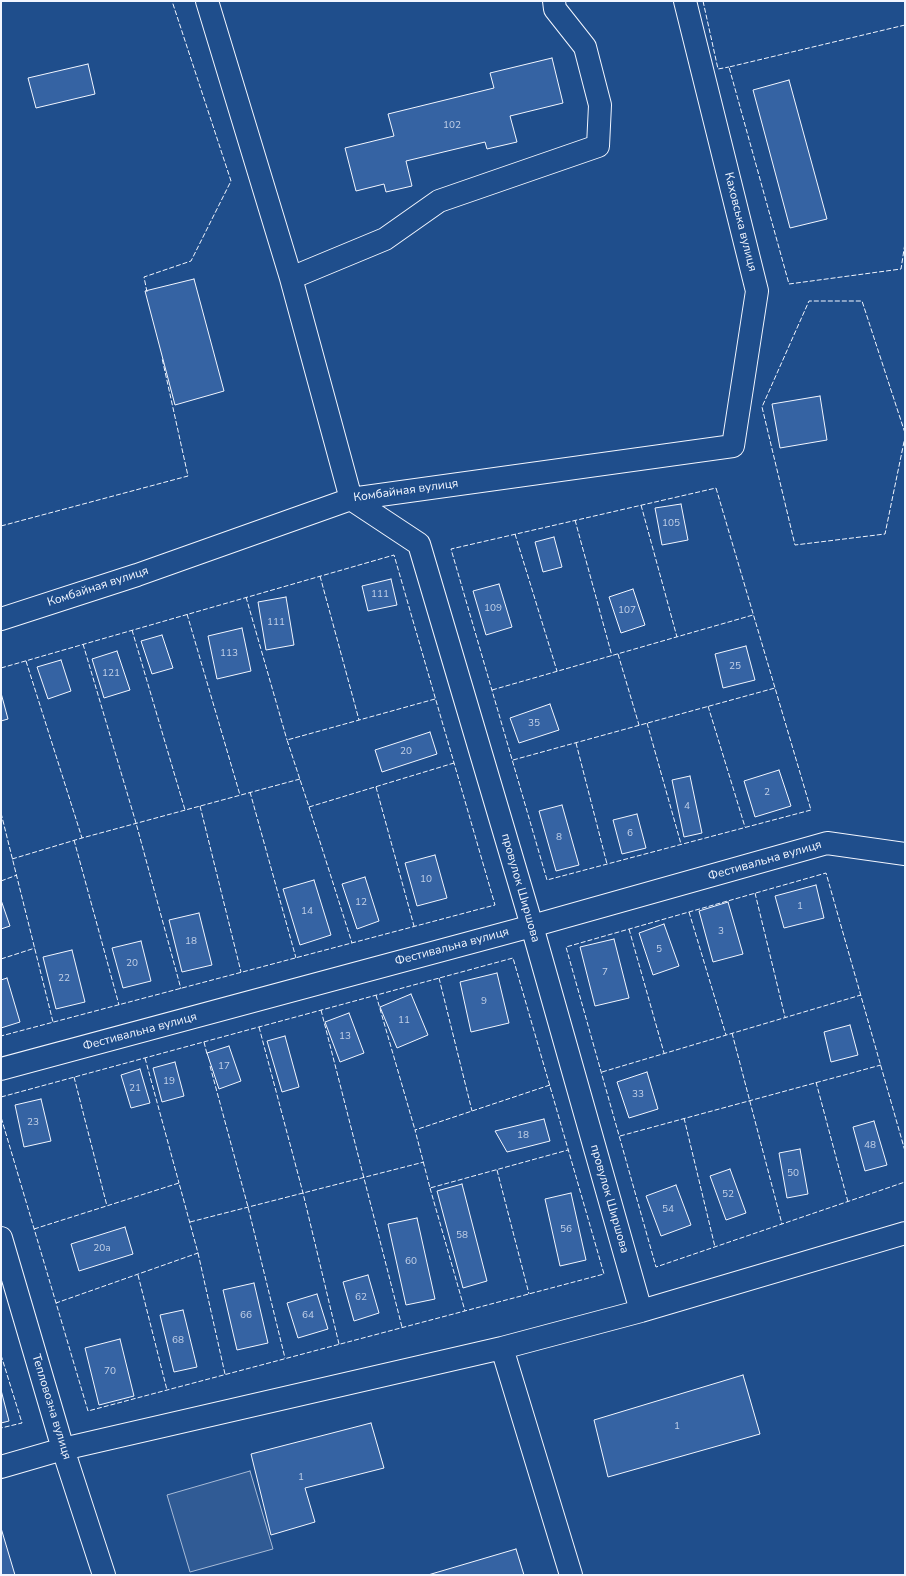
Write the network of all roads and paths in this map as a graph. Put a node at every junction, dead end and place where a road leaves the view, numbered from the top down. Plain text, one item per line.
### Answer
1 (207, 1) edge
2 (554, 1) edge
3 (685, 1) edge
4 (291, 278) junction
5 (733, 446) joint
6 (351, 499) junction
7 (1, 619) edge
8 (905, 854) edge
9 (532, 926) junction
10 (1, 1069) edge
11 (905, 1233) edge
12 (1, 1238) edge
13 (641, 1311) junction
14 (502, 1348) junction
15 (63, 1449) junction
16 (1, 1467) edge
17 (104, 1575) edge
18 (572, 1575) edge

1 - 4 street
2 - 4 street
3 - 5 street, Каховська вулиця
4 - 6 street
5 - 6 street, Комбайная вулиця
6 - 7 street, Комбайная вулиця
6 - 9 street, провулок Ширшова
8 - 9 street, Фестивальна вулиця
9 - 10 street, Фестивальна вулиця
9 - 13 street, провулок Ширшова
11 - 13 street
12 - 15 street, Тепловозна вулиця
13 - 14 street
14 - 15 street
14 - 18 street
15 - 16 street
15 - 17 street, Тепловозна вулиця

